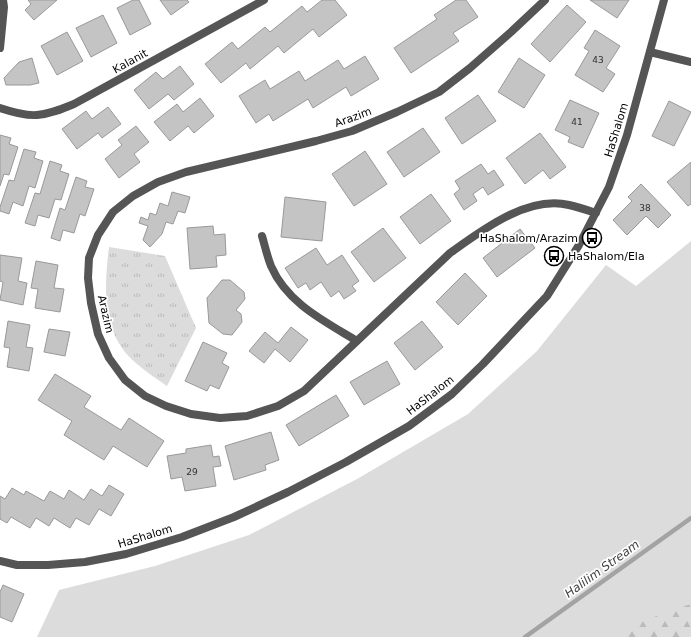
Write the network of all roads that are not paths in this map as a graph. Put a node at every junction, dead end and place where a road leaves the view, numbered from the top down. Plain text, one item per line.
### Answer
1 (3, 0) edge
2 (264, 0) edge
3 (545, 0) edge
4 (664, 0) edge
5 (0, 48) edge
6 (650, 52) junction
7 (691, 62) edge
8 (0, 108) edge
9 (596, 213) junction
10 (262, 236) dead end
11 (357, 341) junction
12 (0, 561) edge

1 - 5 street
2 - 8 street, Kalanit
3 - 11 street, Arazim
4 - 6 street, HaShalom
6 - 7 street
6 - 9 street, HaShalom
9 - 11 street, Arazim
9 - 12 street, HaShalom
10 - 11 street

